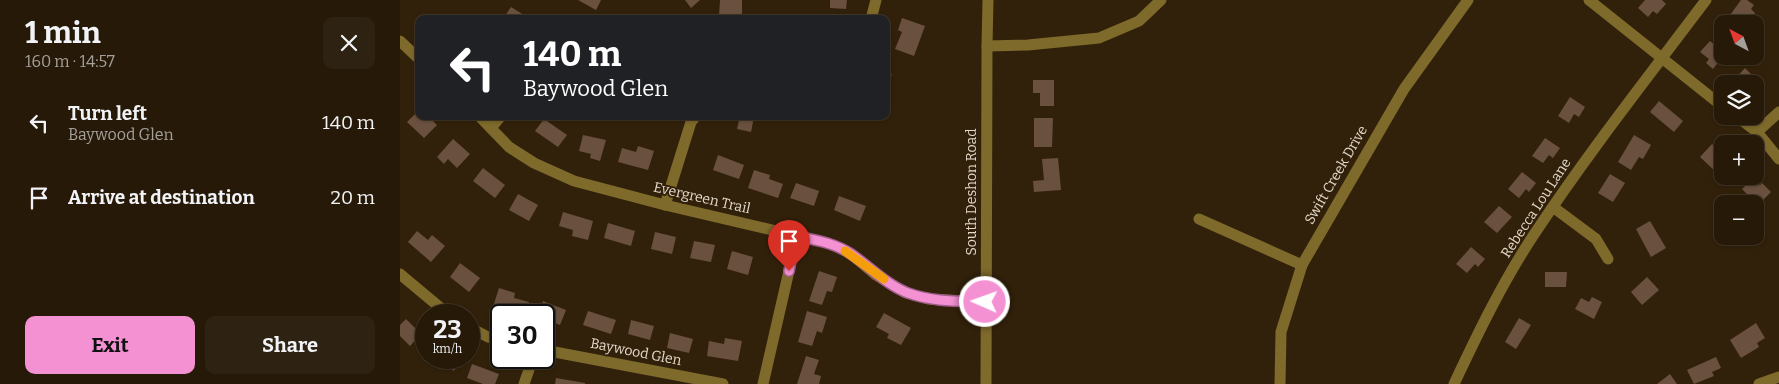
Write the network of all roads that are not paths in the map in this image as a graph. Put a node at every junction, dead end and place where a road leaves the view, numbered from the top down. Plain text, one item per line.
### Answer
1 (876, 0) edge
2 (988, 0) edge
3 (1161, 0) edge
4 (1468, 0) edge
5 (1589, 0) edge
6 (1706, 0) edge
7 (872, 15) edge
8 (400, 40) edge
9 (986, 46) junction
10 (415, 55) edge
11 (1661, 59) junction
12 (1714, 100) edge
13 (1779, 112) edge
14 (482, 120) edge
15 (498, 120) edge
16 (693, 120) edge
17 (1747, 125) edge
18 (491, 128) junction
19 (1756, 132) junction
20 (1779, 159) edge
21 (665, 205) junction
22 (1553, 207) junction
23 (1198, 219) dead end
24 (796, 236) junction
25 (1608, 259) dead end
26 (1302, 265) junction
27 (400, 274) edge
28 (985, 302) junction
29 (436, 304) edge
30 (555, 352) edge
31 (529, 369) edge
32 (1779, 377) edge
33 (524, 384) edge
34 (723, 384) edge
35 (763, 384) edge
36 (986, 384) edge
37 (1280, 384) edge
38 (1454, 384) edge
39 (1759, 384) edge

1 - 7 street
2 - 9 street, South Deshon Road
3 - 9 street
4 - 26 street, Swift Creek Drive
5 - 11 street
6 - 11 street, Rebecca Lou Lane
8 - 10 street
9 - 28 street, South Deshon Road
11 - 12 street
11 - 22 street, Rebecca Lou Lane
13 - 19 street
14 - 18 street, Evergreen Trail
15 - 18 street
16 - 21 street
17 - 19 street
18 - 21 street, Evergreen Trail
19 - 20 street
21 - 24 street, Evergreen Trail
22 - 25 street
22 - 38 street, Rebecca Lou Lane
23 - 26 street
24 - 28 street, Evergreen Trail
24 - 35 street
26 - 37 street, Swift Creek Drive
27 - 29 street
28 - 36 street, South Deshon Road
30 - 34 street, Baywood Glen
31 - 33 street
32 - 39 street

